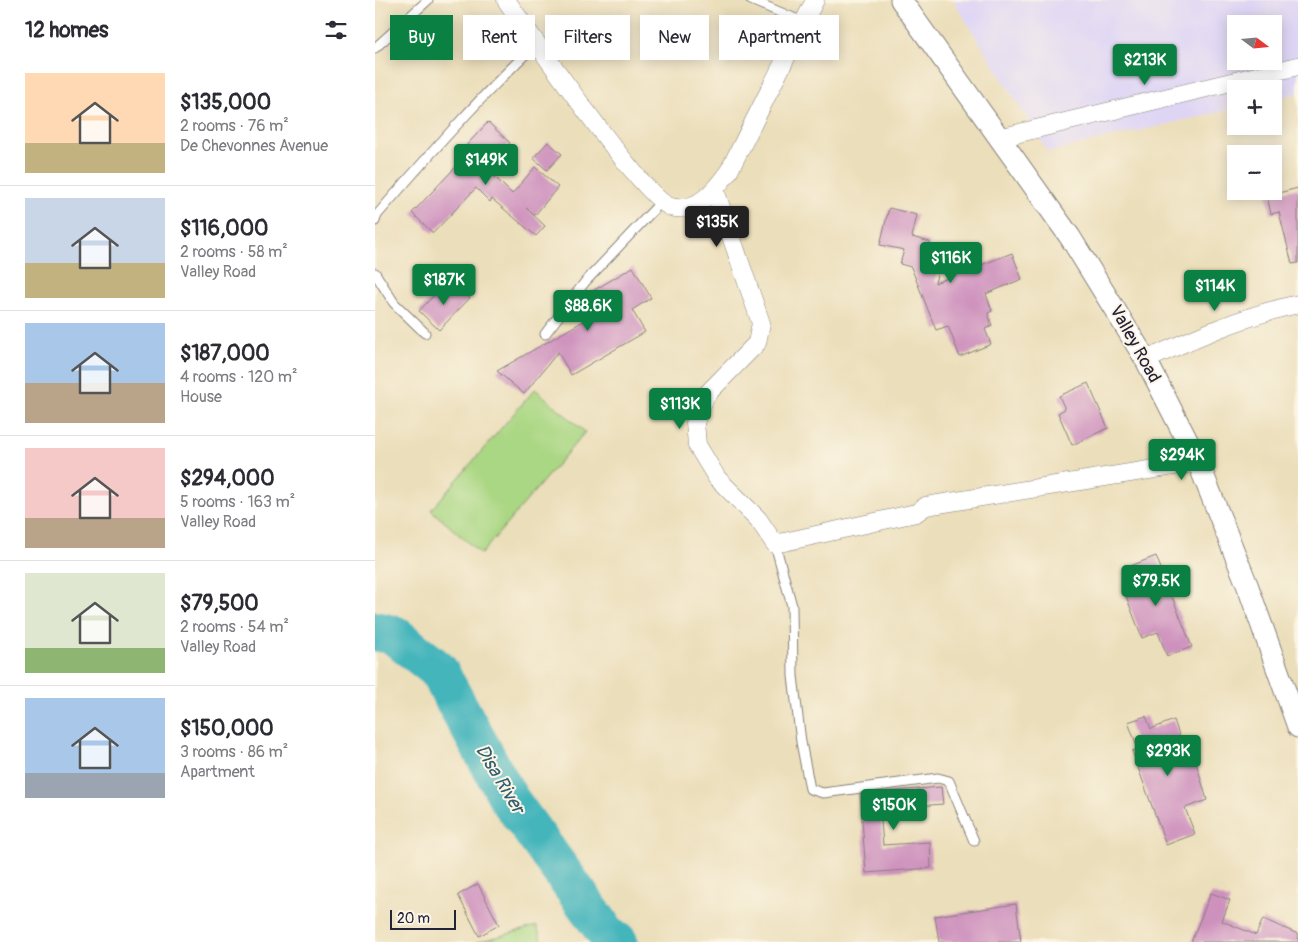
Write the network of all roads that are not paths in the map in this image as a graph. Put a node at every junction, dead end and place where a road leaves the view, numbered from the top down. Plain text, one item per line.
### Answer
1 (428, 0) edge
2 (506, 0) edge
3 (751, 0) edge
4 (815, 0) edge
5 (901, 0) edge
6 (786, 15) edge
7 (807, 15) edge
8 (537, 43) junction
9 (375, 48) edge
10 (783, 60) edge
11 (1298, 66) edge
12 (999, 138) junction
13 (715, 190) junction
14 (661, 202) junction
15 (375, 221) edge
16 (375, 272) edge
17 (1298, 304) edge
18 (425, 333) dead end
19 (545, 334) dead end
20 (1146, 360) junction
21 (1198, 462) junction
22 (775, 544) junction
23 (1298, 727) edge
24 (974, 841) dead end

1 - 9 lane
2 - 8 street
3 - 6 lane
4 - 7 street
5 - 12 street, Valley Road
8 - 14 street
8 - 15 lane
10 - 13 street
11 - 12 street
12 - 20 street, Valley Road
13 - 14 street
13 - 22 street
14 - 19 lane
16 - 18 lane
17 - 20 street
20 - 21 street, Valley Road
21 - 22 street
21 - 23 street, Valley Road
22 - 24 lane

